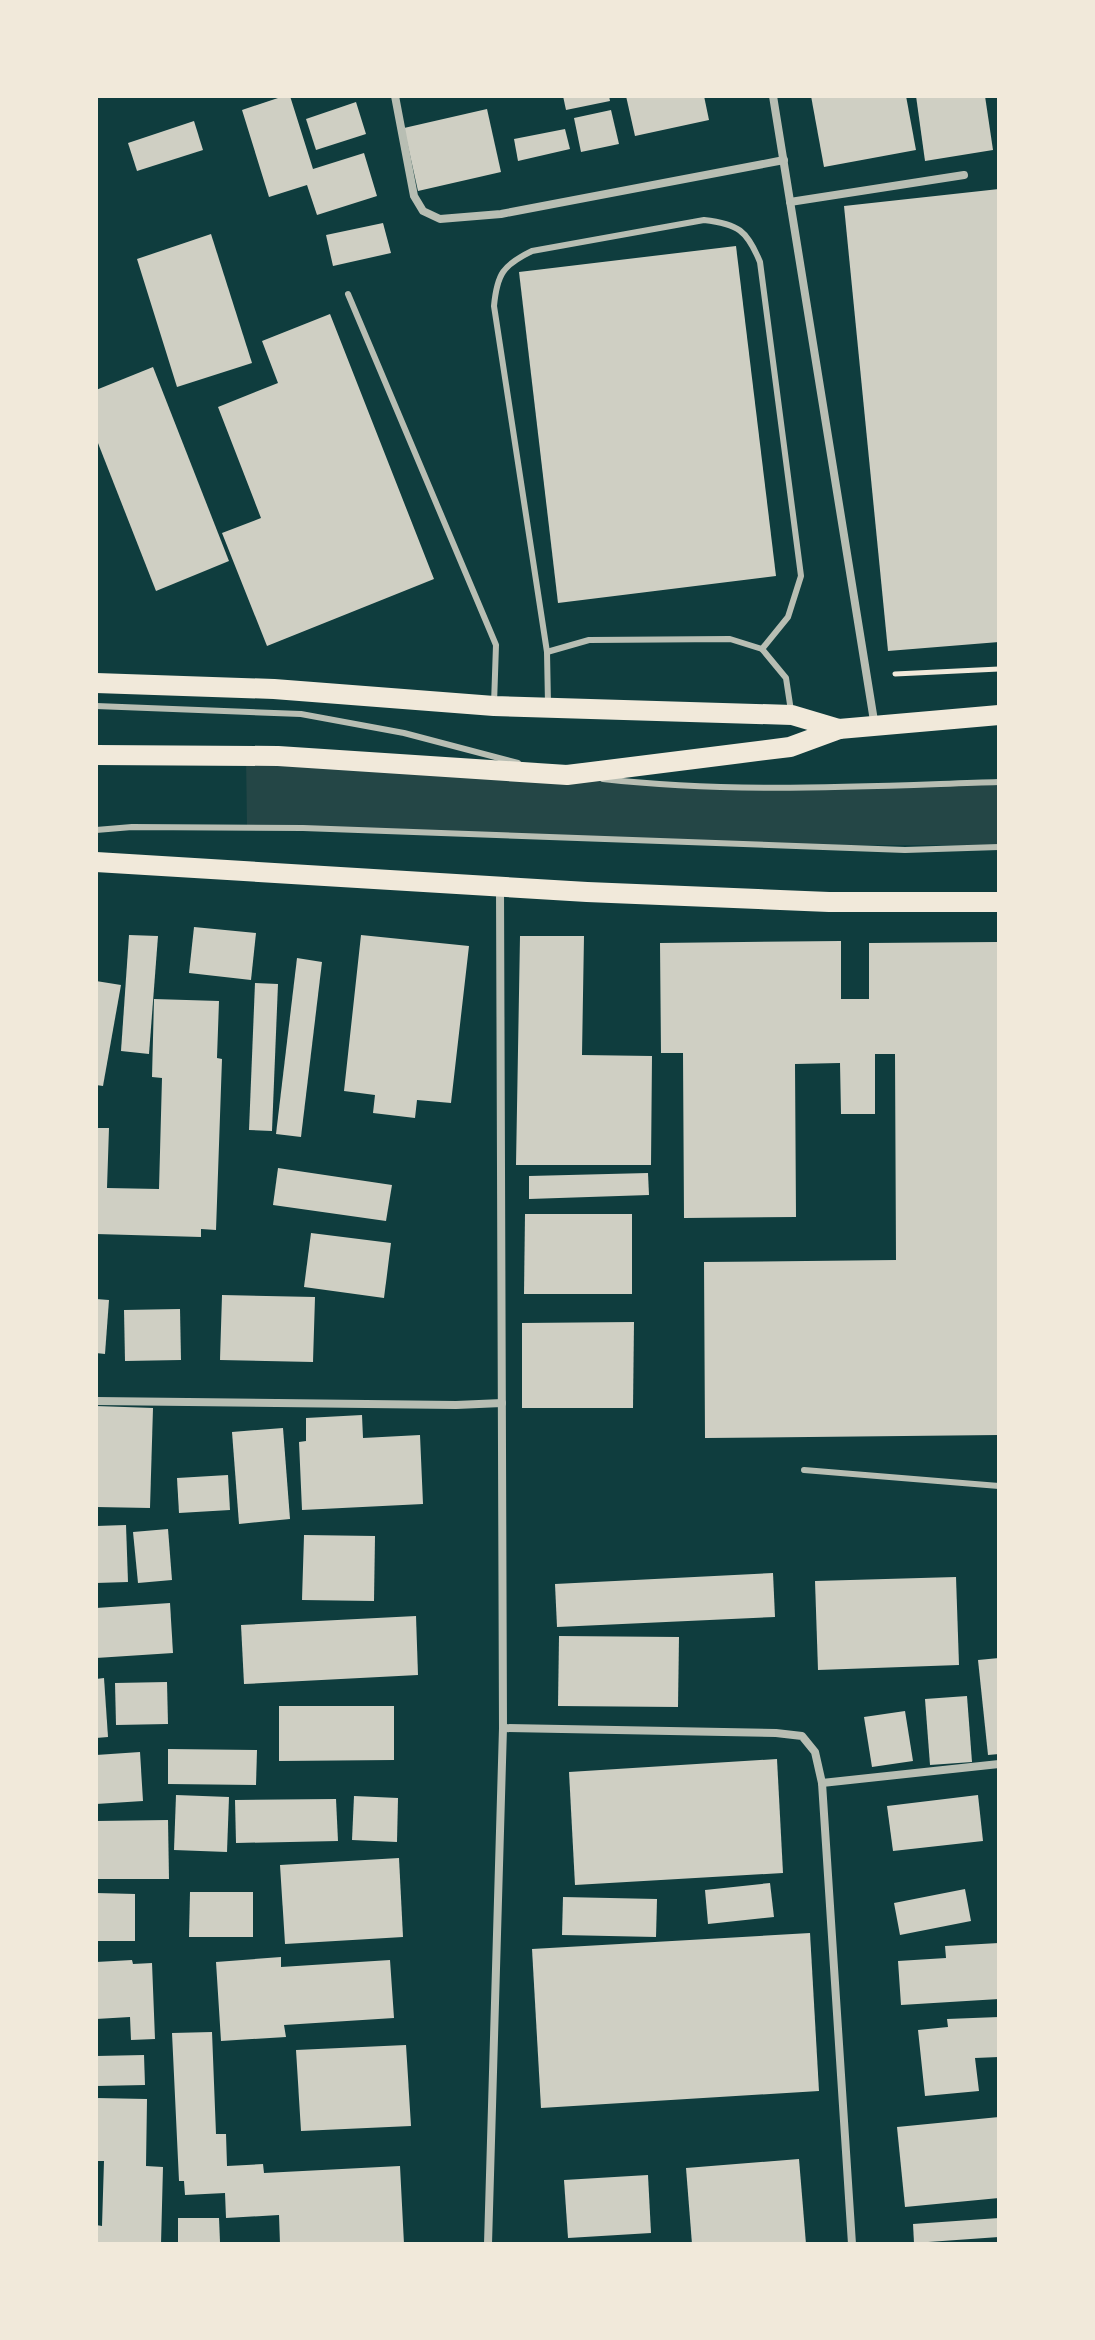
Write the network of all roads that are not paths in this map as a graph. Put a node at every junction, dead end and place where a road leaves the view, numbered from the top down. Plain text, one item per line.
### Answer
1 (395, 96) edge
2 (773, 96) edge
3 (784, 160) junction
4 (964, 175) dead end
5 (790, 202) junction
6 (348, 294) dead end
7 (762, 649) junction
8 (547, 652) junction
9 (96, 683) edge
10 (96, 706) edge
11 (494, 706) junction
12 (548, 707) junction
13 (792, 715) junction
14 (999, 715) edge
15 (875, 728) junction
16 (839, 729) junction
17 (96, 755) edge
18 (567, 775) junction
19 (999, 782) edge
20 (96, 830) edge
21 (999, 847) edge
22 (96, 862) edge
23 (500, 888) junction
24 (999, 902) edge
25 (96, 1401) edge
26 (502, 1403) junction
27 (804, 1470) dead end
28 (999, 1486) edge
29 (503, 1728) junction
30 (999, 1764) edge
31 (822, 1783) junction
32 (488, 2244) edge
33 (852, 2244) edge

1 - 3 street
2 - 3 street
3 - 5 street
4 - 5 street
5 - 15 street
6 - 11 lane
7 - 8 lane
7 - 8 lane
7 - 13 lane
8 - 12 lane
9 - 11 main road
10 - 18 lane
11 - 12 main road
12 - 13 main road
13 - 16 main road
14 - 15 main road
15 - 16 main road
16 - 18 main road
17 - 18 main road
18 - 19 lane
20 - 21 lane
22 - 23 main road
23 - 24 main road
23 - 26 street
25 - 26 street
26 - 29 street
27 - 28 lane
29 - 31 street
29 - 32 street
30 - 31 street
31 - 33 street

